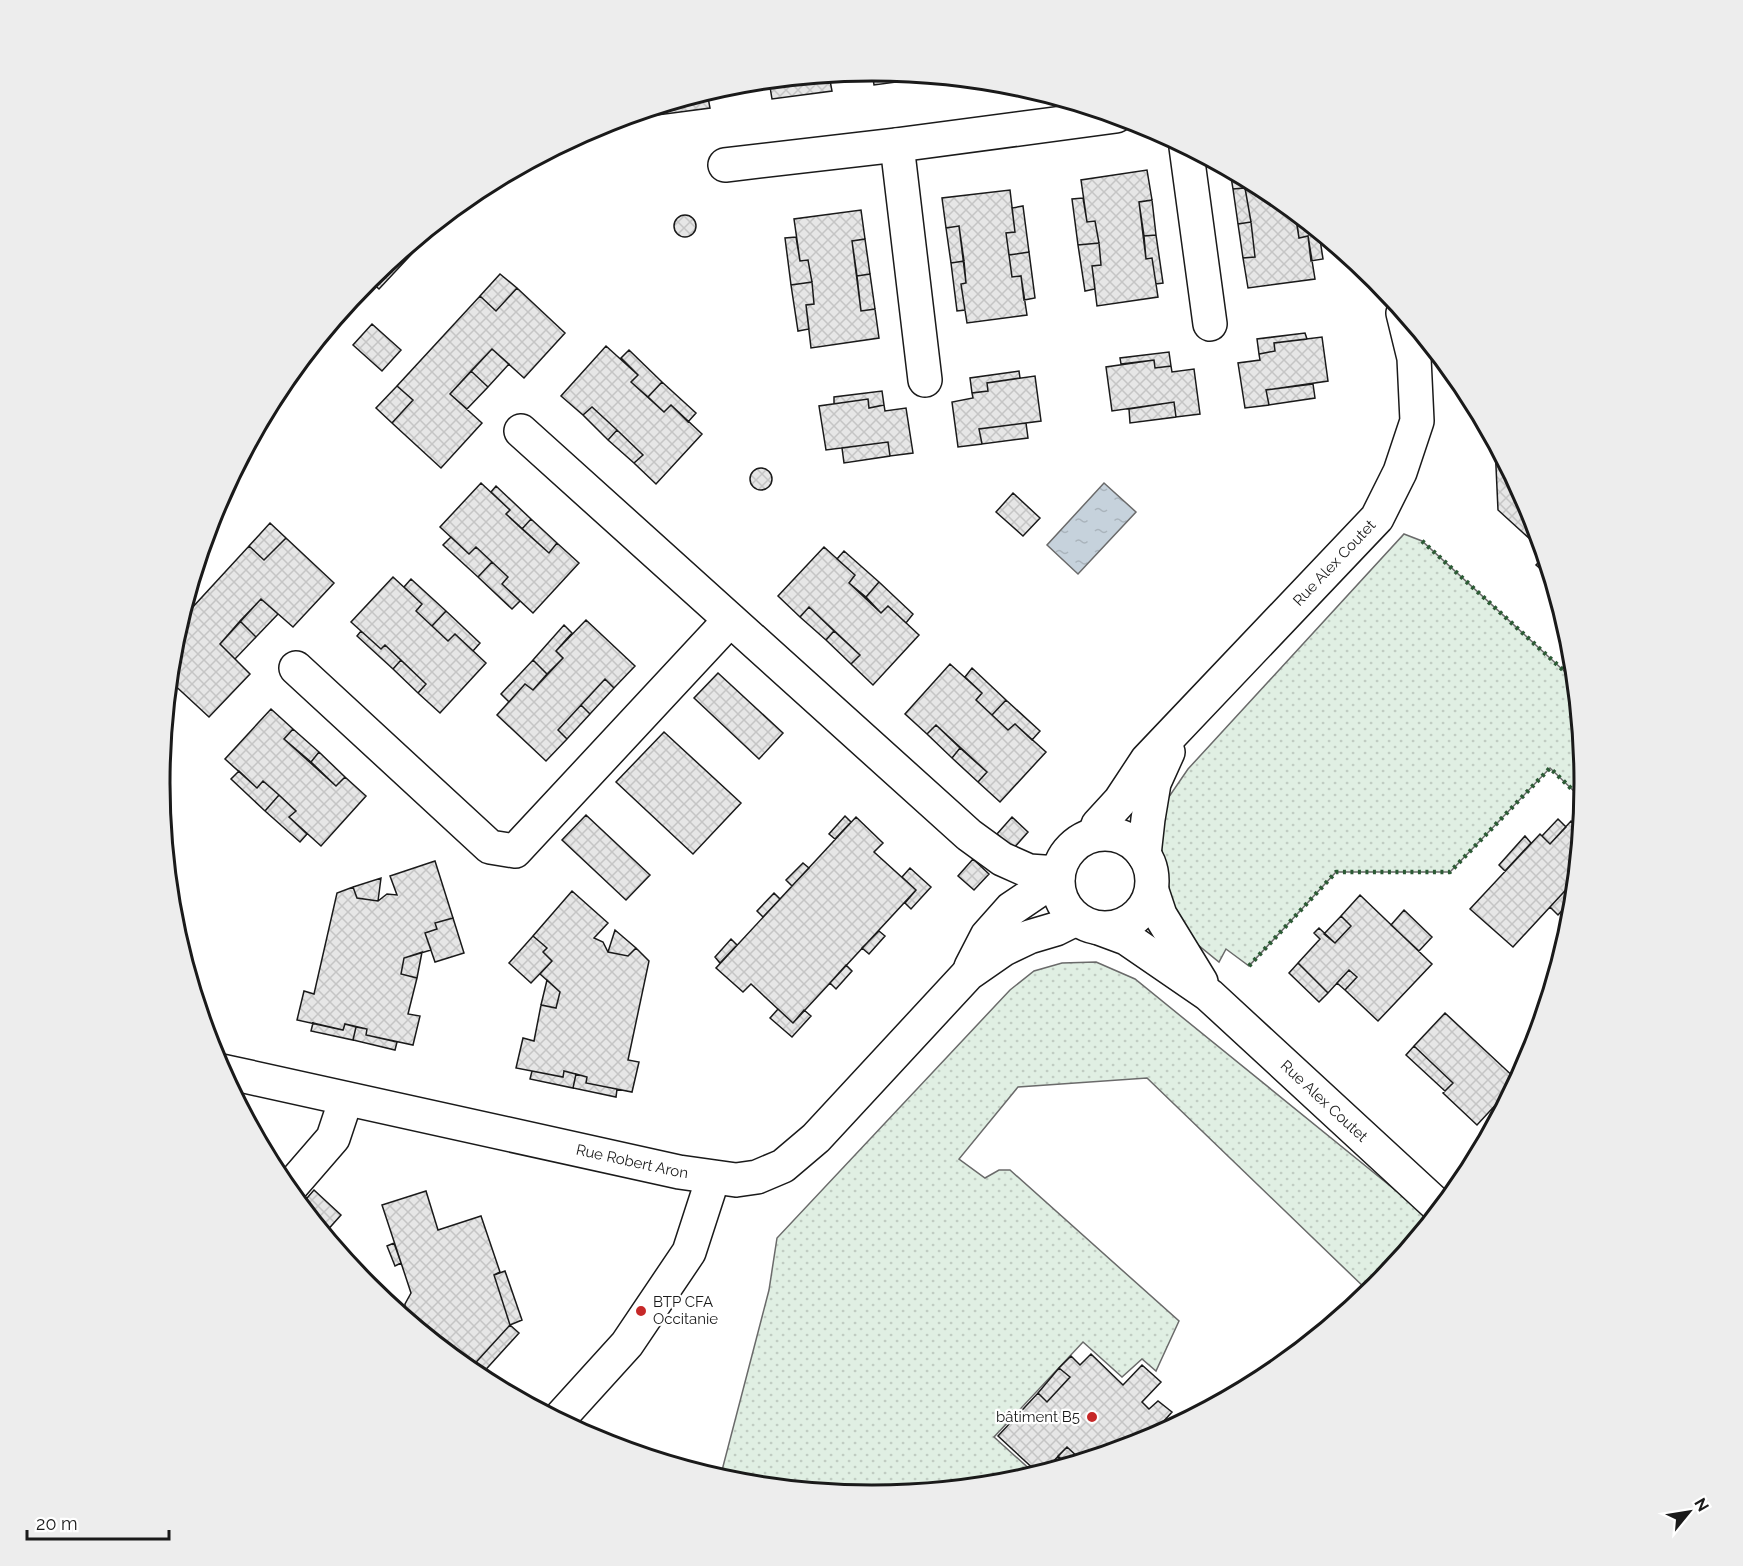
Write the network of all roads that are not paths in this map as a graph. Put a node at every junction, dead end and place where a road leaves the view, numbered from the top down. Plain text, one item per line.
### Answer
1 (1098, 118) edge
2 (897, 145) junction
3 (1187, 156) edge
4 (725, 165) dead end
5 (1210, 324) dead end
6 (1417, 346) edge
7 (925, 380) dead end
8 (521, 431) dead end
9 (730, 620) junction
10 (296, 668) dead end
11 (1177, 731) junction
12 (1095, 834) junction
13 (1144, 855) junction
14 (1058, 875) junction
15 (1152, 891) junction
16 (1088, 924) junction
17 (968, 974) junction
18 (1209, 995) junction
19 (233, 1073) edge
20 (345, 1099) junction
21 (713, 1178) junction
22 (295, 1182) edge
23 (1434, 1202) edge
24 (563, 1414) edge

1 - 2 street
2 - 4 street
2 - 7 street
3 - 5 street
6 - 11 street, Rue Alex Coutet
8 - 9 street
9 - 10 street
9 - 14 street
11 - 12 street, Rue Alex Coutet
11 - 13 street, Rue Alex Coutet
12 - 13 street
12 - 14 street
13 - 15 street
14 - 16 street
14 - 17 street, Rue Robert Aron
15 - 16 street
15 - 18 street, Rue Alex Coutet
16 - 17 street, Rue Robert Aron
16 - 18 street, Rue Alex Coutet
17 - 21 street, Rue Robert Aron
18 - 23 street, Rue Alex Coutet
19 - 20 street, Rue Robert Aron
20 - 21 street, Rue Robert Aron
20 - 22 street
21 - 24 street

